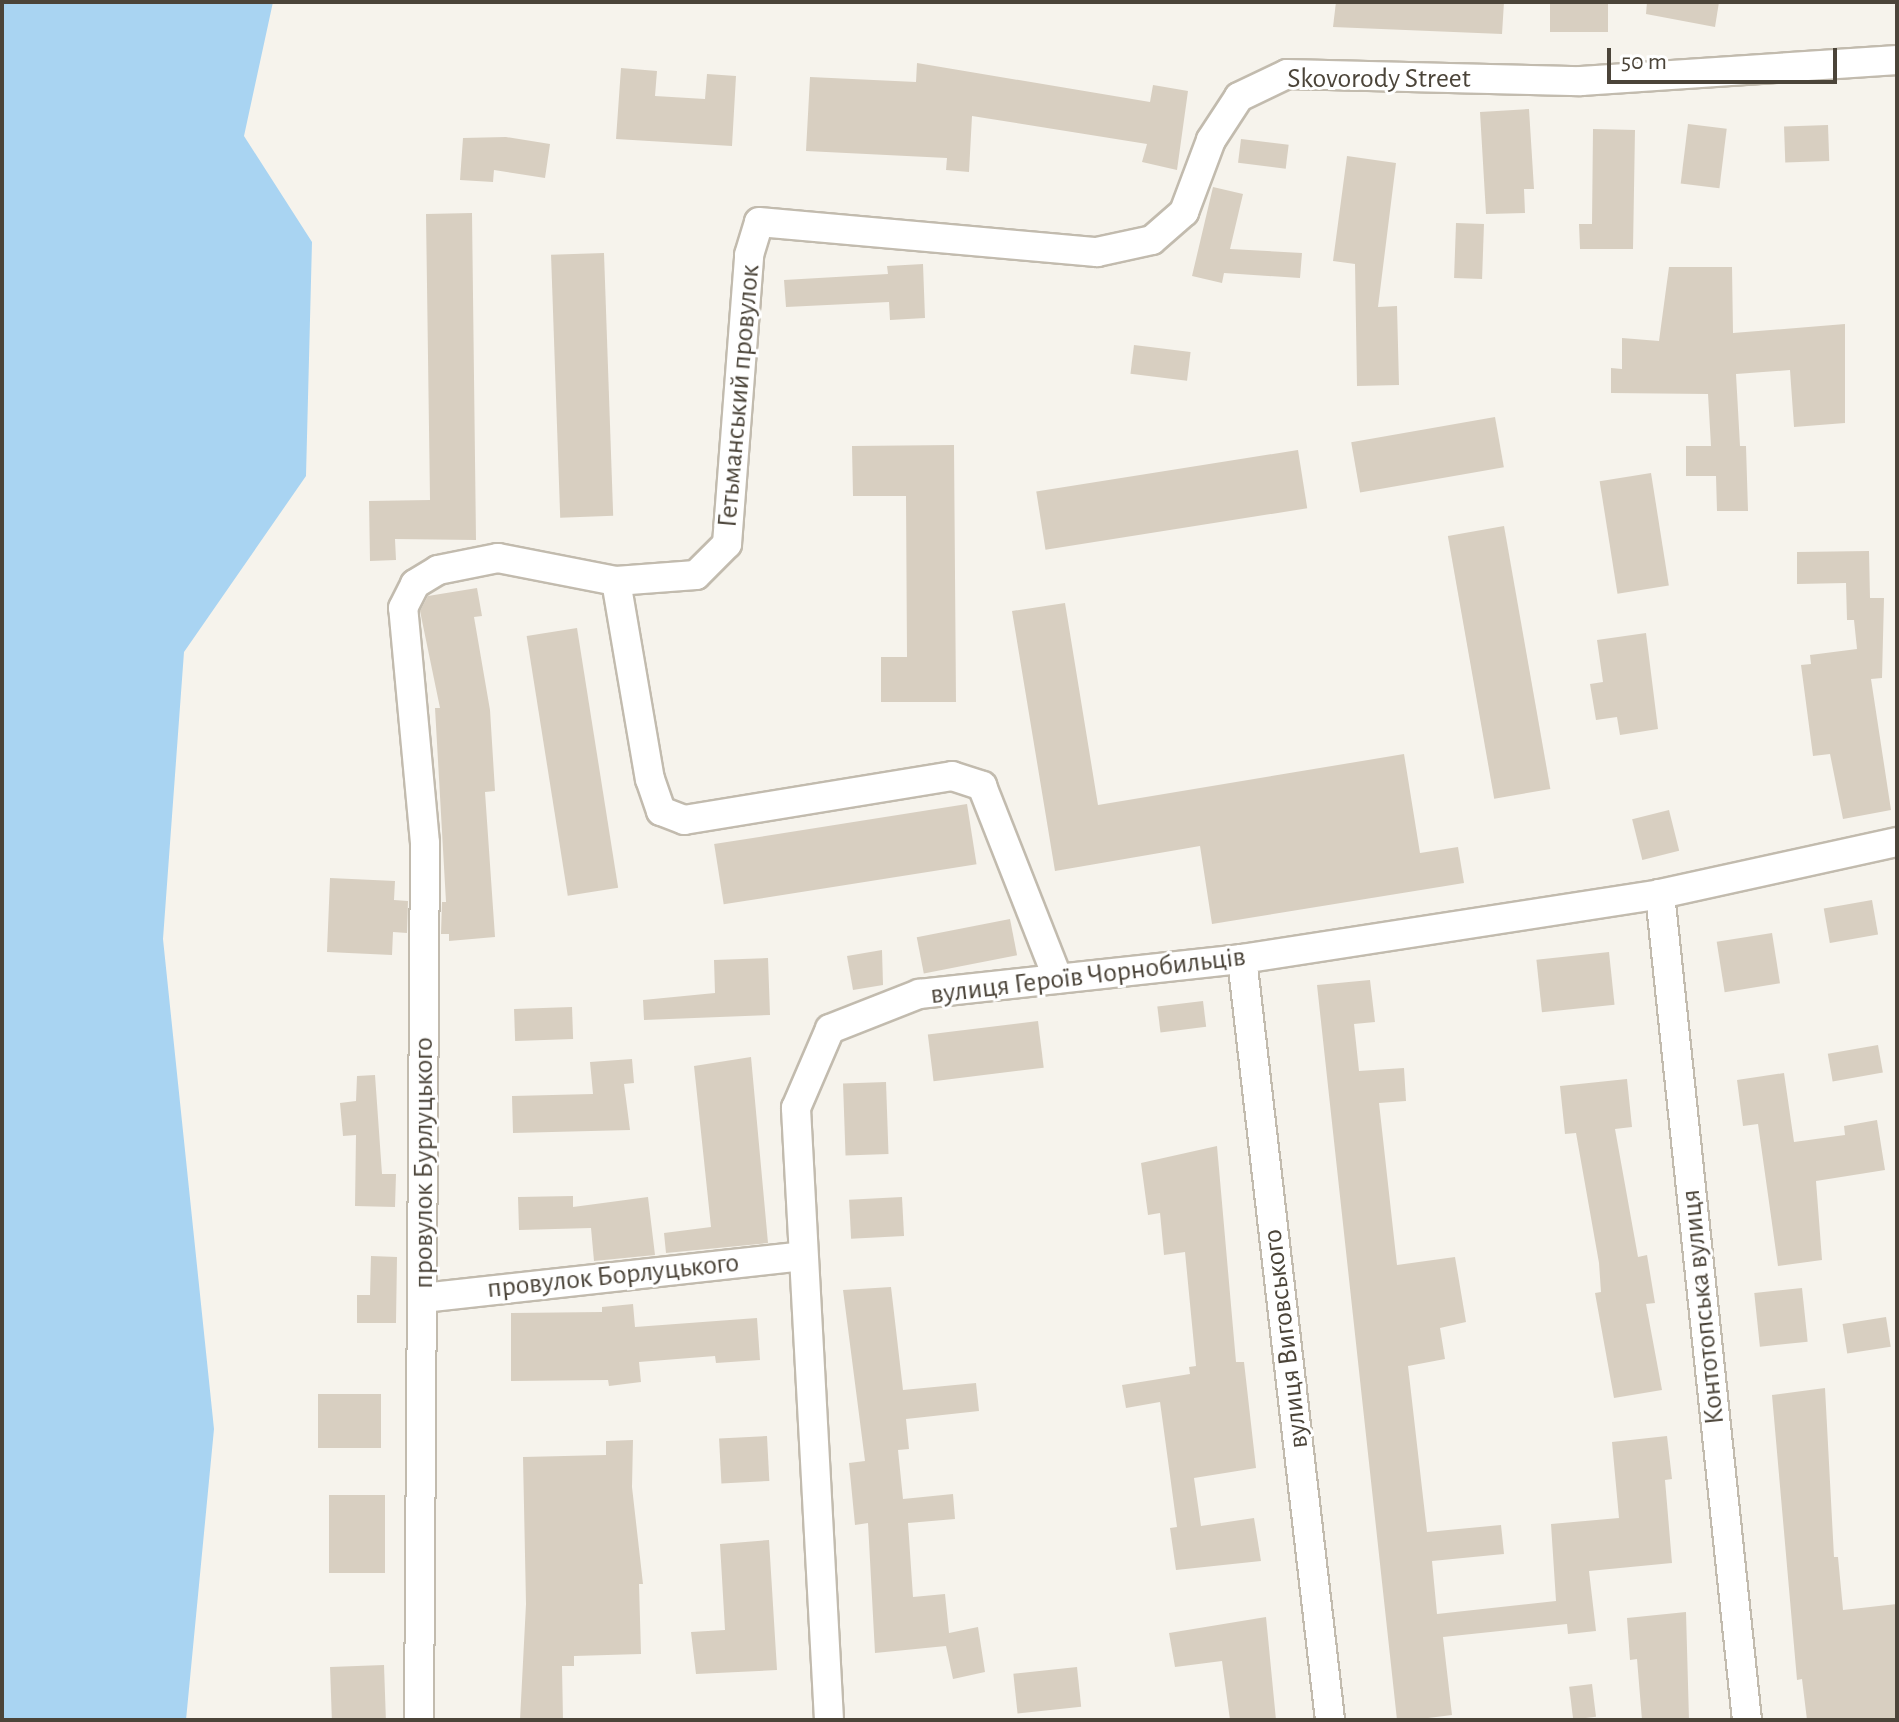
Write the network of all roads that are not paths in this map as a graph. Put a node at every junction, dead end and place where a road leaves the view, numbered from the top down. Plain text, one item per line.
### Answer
1 (1897, 60) edge
2 (759, 222) joint
3 (616, 581) junction
4 (403, 608) joint
5 (1897, 842) edge
6 (1660, 894) junction
7 (1242, 959) junction
8 (1058, 979) junction
9 (803, 1256) junction
10 (423, 1298) junction
11 (419, 1720) edge
12 (829, 1720) edge
13 (1330, 1720) edge
14 (1747, 1720) edge

1 - 2 street, Skovorody Street
2 - 3 street, Гетьманський провулок
3 - 4 street, Гетьманський провулок
3 - 8 street
4 - 10 street, провулок Бурлуцького
5 - 6 street, вулиця Героїв Чорнобильців
6 - 7 street, вулиця Героїв Чорнобильців
6 - 14 street, Контотопська вулиця
7 - 8 street, вулиця Героїв Чорнобильців
7 - 13 street, вулиця Виговського
8 - 9 street, вулиця Героїв Чорнобильців
9 - 10 street, провулок Борлуцького
9 - 12 street, вулиця Героїв Чорнобильців
10 - 11 street, провулок Бурлуцького

